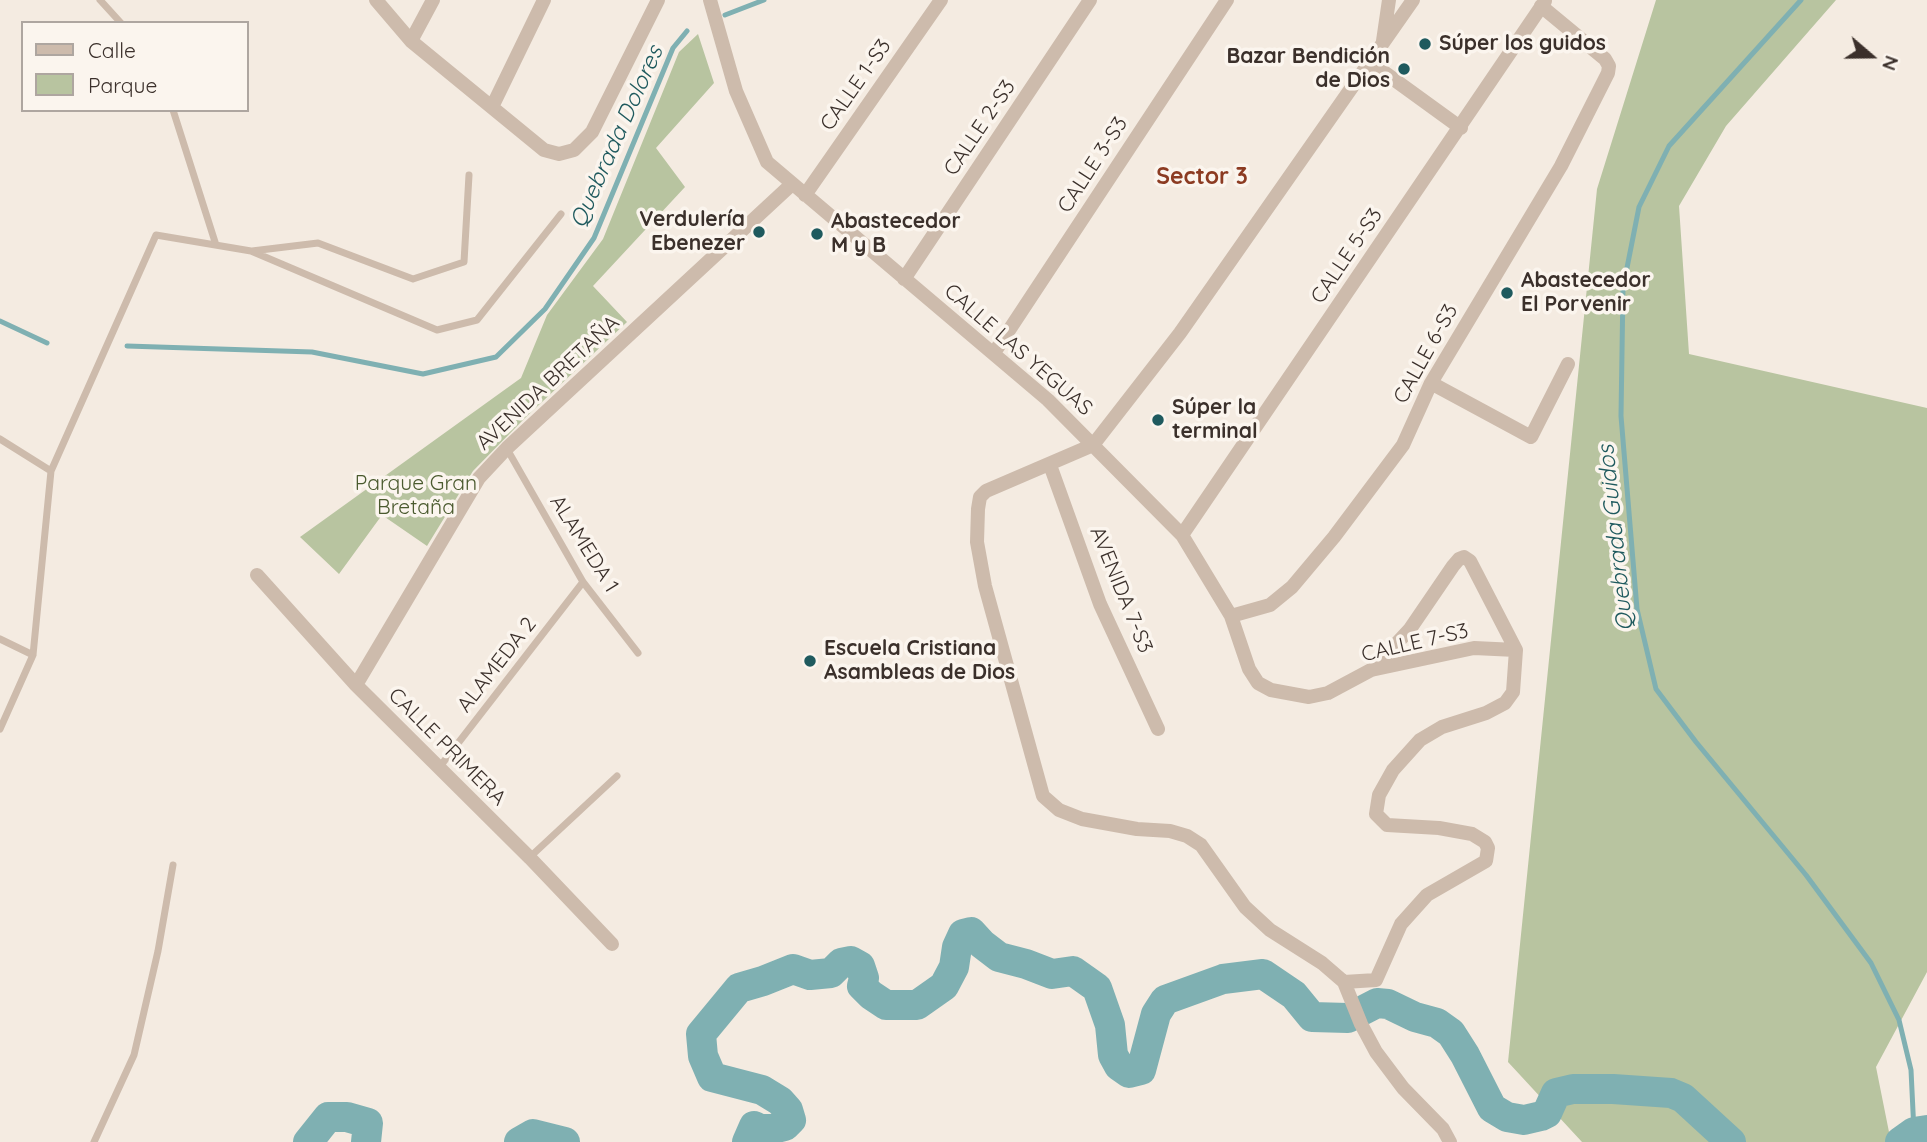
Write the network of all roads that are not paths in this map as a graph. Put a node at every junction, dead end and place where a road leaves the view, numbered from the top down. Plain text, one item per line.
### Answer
1 (100, 0) edge
2 (376, 0) edge
3 (433, 0) edge
4 (544, 0) edge
5 (658, 0) edge
6 (709, 0) edge
7 (941, 0) edge
8 (1090, 0) edge
9 (1227, 0) edge
10 (1390, 0) edge
11 (1413, 0) edge
12 (1543, 3) edge
13 (119, 21) edge
14 (411, 41) junction
15 (1383, 46) junction
16 (1370, 62) junction
17 (492, 107) junction
18 (174, 112) edge
19 (1461, 128) junction
20 (469, 175) dead end
21 (792, 184) junction
22 (805, 195) junction
23 (561, 214) dead end
24 (216, 246) junction
25 (251, 251) junction
26 (904, 279) junction
27 (994, 353) junction
28 (1568, 364) dead end
29 (1431, 383) junction
30 (0, 439) edge
31 (1093, 445) junction
32 (507, 448) junction
33 (1050, 465) junction
34 (51, 471) junction
35 (1182, 535) junction
36 (257, 575) dead end
37 (583, 582) junction
38 (1231, 616) junction
39 (0, 639) edge
40 (1516, 650) junction
41 (638, 653) dead end
42 (33, 655) junction
43 (1371, 670) junction
44 (356, 685) junction
45 (0, 729) edge
46 (1158, 729) dead end
47 (438, 769) junction
48 (617, 776) dead end
49 (530, 858) junction
50 (173, 865) dead end
51 (612, 944) dead end
52 (1344, 982) junction
53 (94, 1142) edge
54 (1450, 1142) edge

1 - 13 lane
2 - 14 street
3 - 14 street
4 - 17 street
5 - 17 street
6 - 21 street, CALLE LAS YEGUAS
7 - 22 street, CALLE 1-S3
8 - 26 street, CALLE 2-S3
9 - 27 street, CALLE 3-S3
10 - 15 street
11 - 15 street
12 - 19 street, CALLE 5-S3
12 - 29 street, CALLE 6-S3
14 - 17 street
15 - 16 street
16 - 19 street
16 - 31 street
18 - 24 lane
19 - 35 street, CALLE 5-S3
20 - 25 lane
21 - 22 street, CALLE LAS YEGUAS
21 - 32 street, AVENIDA BRETAÑA
22 - 26 street, CALLE LAS YEGUAS
23 - 25 lane
24 - 25 lane
24 - 34 lane
26 - 27 street, CALLE LAS YEGUAS
27 - 31 street, CALLE LAS YEGUAS
28 - 29 street
29 - 38 street, CALLE 6-S3
30 - 34 lane
31 - 33 street, CALLE LAS YEGUAS
31 - 35 street, CALLE 7-S3
32 - 37 lane, ALAMEDA 1
32 - 44 street, AVENIDA BRETAÑA
33 - 46 street, AVENIDA 7-S3
33 - 52 street, CALLE LAS YEGUAS
34 - 42 lane
35 - 38 street, CALLE 7-S3
36 - 44 street, CALLE PRIMERA
37 - 41 lane, ALAMEDA 1
37 - 47 lane, ALAMEDA 2
38 - 43 street, CALLE 7-S3
39 - 42 lane
40 - 43 street, CALLE 7-S3
40 - 43 street
40 - 52 street
42 - 45 lane
44 - 47 street, CALLE PRIMERA
47 - 49 street, CALLE PRIMERA
48 - 49 lane
49 - 51 street, CALLE PRIMERA
50 - 53 lane
52 - 54 street, CALLE LAS YEGUAS

